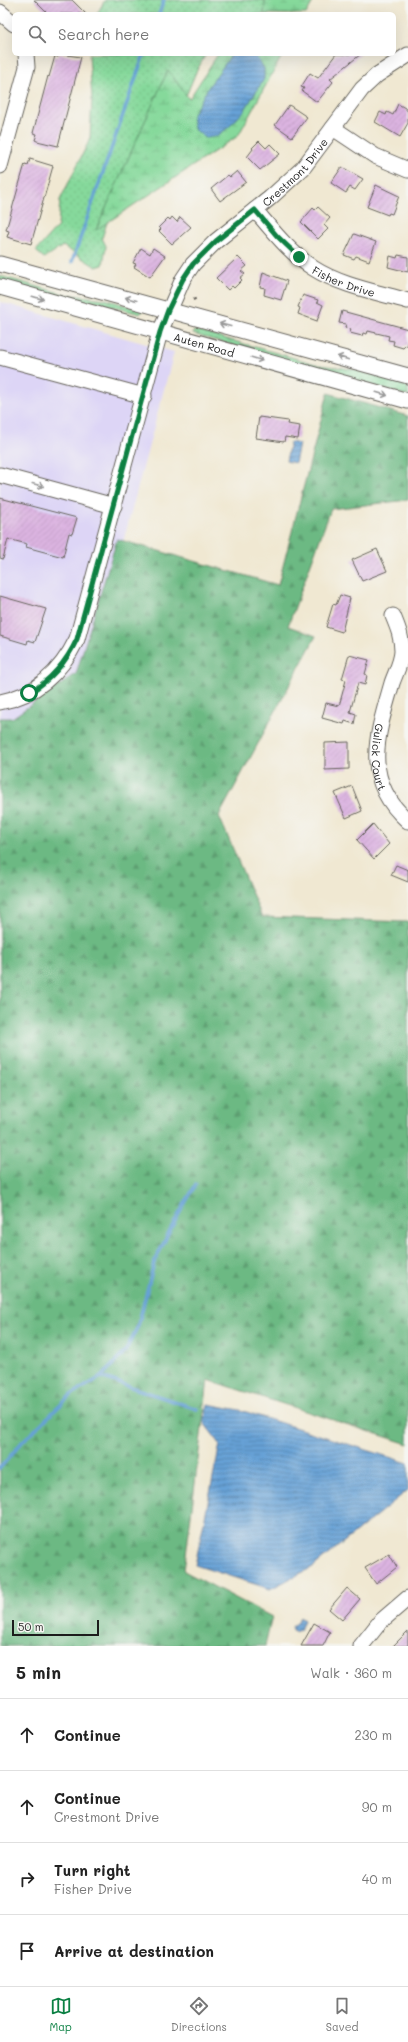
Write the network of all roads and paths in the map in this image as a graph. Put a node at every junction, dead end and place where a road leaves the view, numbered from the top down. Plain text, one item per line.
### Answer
1 (0, 12) edge
2 (12, 22) edge
3 (408, 55) edge
4 (26, 56) edge
5 (333, 128) junction
6 (2, 150) edge
7 (0, 166) edge
8 (408, 170) edge
9 (255, 210) junction
10 (0, 264) edge
11 (0, 287) edge
12 (197, 298) dead end
13 (193, 300) dead end
14 (408, 301) edge
15 (168, 310) junction
16 (160, 332) junction
17 (0, 357) edge
18 (408, 376) edge
19 (144, 396) junction
20 (408, 401) edge
21 (0, 475) edge
22 (114, 506) junction
23 (393, 616) dead end
24 (0, 702) edge
25 (408, 821) edge
26 (408, 1598) edge
27 (361, 1646) edge

1 - 2 street
3 - 5 street, Crestmont Drive
4 - 6 street
5 - 8 street
5 - 9 street, Crestmont Drive
6 - 7 street
9 - 14 street, Fisher Drive
9 - 15 street, Crestmont Drive
15 -> 10 street
11 -> 16 street, Auten Road
12 - 13 path
15 - 16 street, Crestmont Drive
18 -> 15 street
16 - 19 street, Crestmont Drive
16 -> 20 street, Auten Road
17 - 19 street
19 - 22 street, Crestmont Drive
21 -> 22 street
22 - 24 street, Crestmont Drive
23 - 25 street, Gulick Court
26 - 27 street

